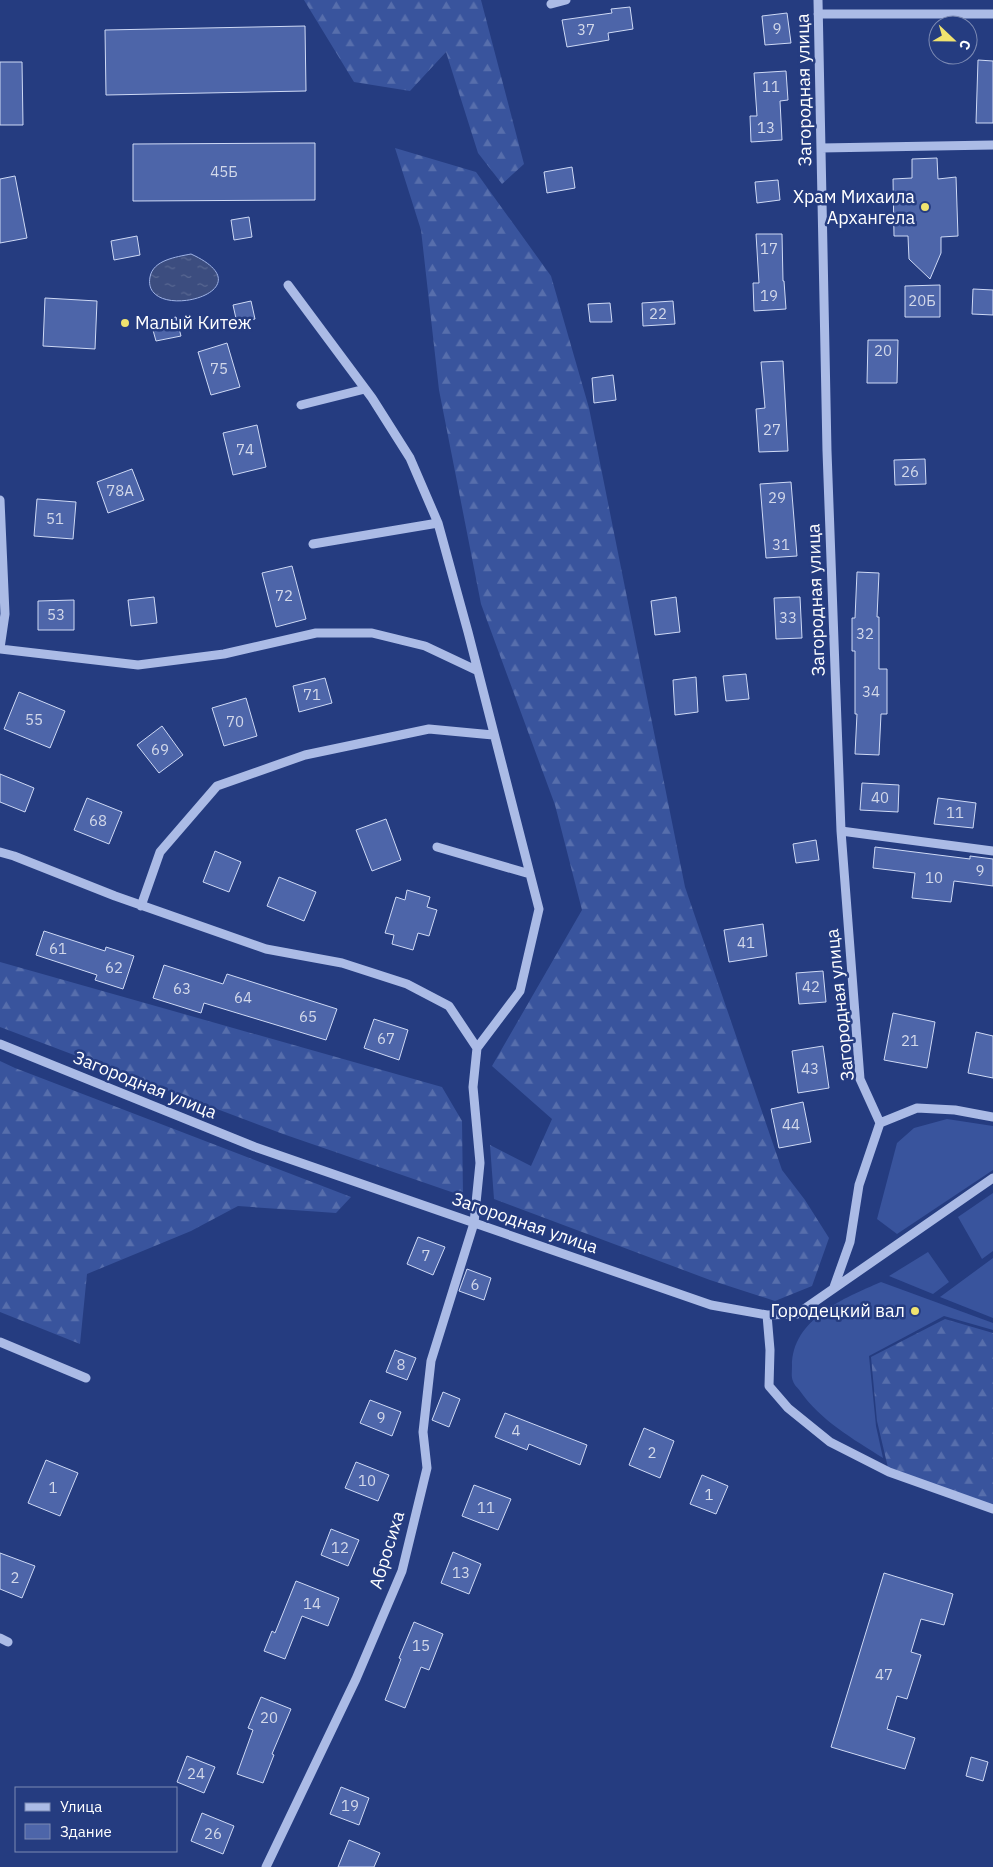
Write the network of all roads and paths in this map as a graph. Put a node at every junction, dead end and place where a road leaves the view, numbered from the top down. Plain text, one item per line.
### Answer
1 (566, 0) edge
2 (818, 0) edge
3 (551, 4) dead end
4 (818, 14) junction
5 (993, 14) edge
6 (993, 145) edge
7 (821, 148) junction
8 (288, 284) dead end
9 (365, 389) junction
10 (301, 405) dead end
11 (0, 500) edge
12 (438, 523) junction
13 (313, 544) dead end
14 (0, 648) edge
15 (478, 671) junction
16 (493, 735) junction
17 (841, 831) junction
18 (437, 848) dead end
19 (993, 851) edge
20 (0, 852) edge
21 (530, 874) junction
22 (141, 906) junction
23 (0, 1044) edge
24 (477, 1048) junction
25 (993, 1117) edge
26 (880, 1123) junction
27 (993, 1178) edge
28 (474, 1223) junction
29 (834, 1287) junction
30 (767, 1315) junction
31 (0, 1342) edge
32 (86, 1378) dead end
33 (993, 1509) edge
34 (266, 1867) edge

1 - 3 street
2 - 4 street, Загородная улица
4 - 5 street
4 - 7 street, Загородная улица
6 - 7 street
7 - 17 street, Загородная улица
8 - 9 street
9 - 10 street
9 - 12 street
11 - 14 street
12 - 13 street
12 - 15 street
14 - 15 street
15 - 16 street
16 - 21 street
16 - 22 street
17 - 19 street
17 - 26 street, Загородная улица
18 - 21 street
20 - 22 street
21 - 24 street
22 - 24 street
23 - 28 street, Загородная улица
24 - 28 street, Абросиха
25 - 26 street
26 - 29 street
27 - 29 street, Загородная улица
28 - 30 street, Загородная улица
28 - 34 street, Абросиха
29 - 30 street, Загородная улица
30 - 33 street
31 - 32 street

